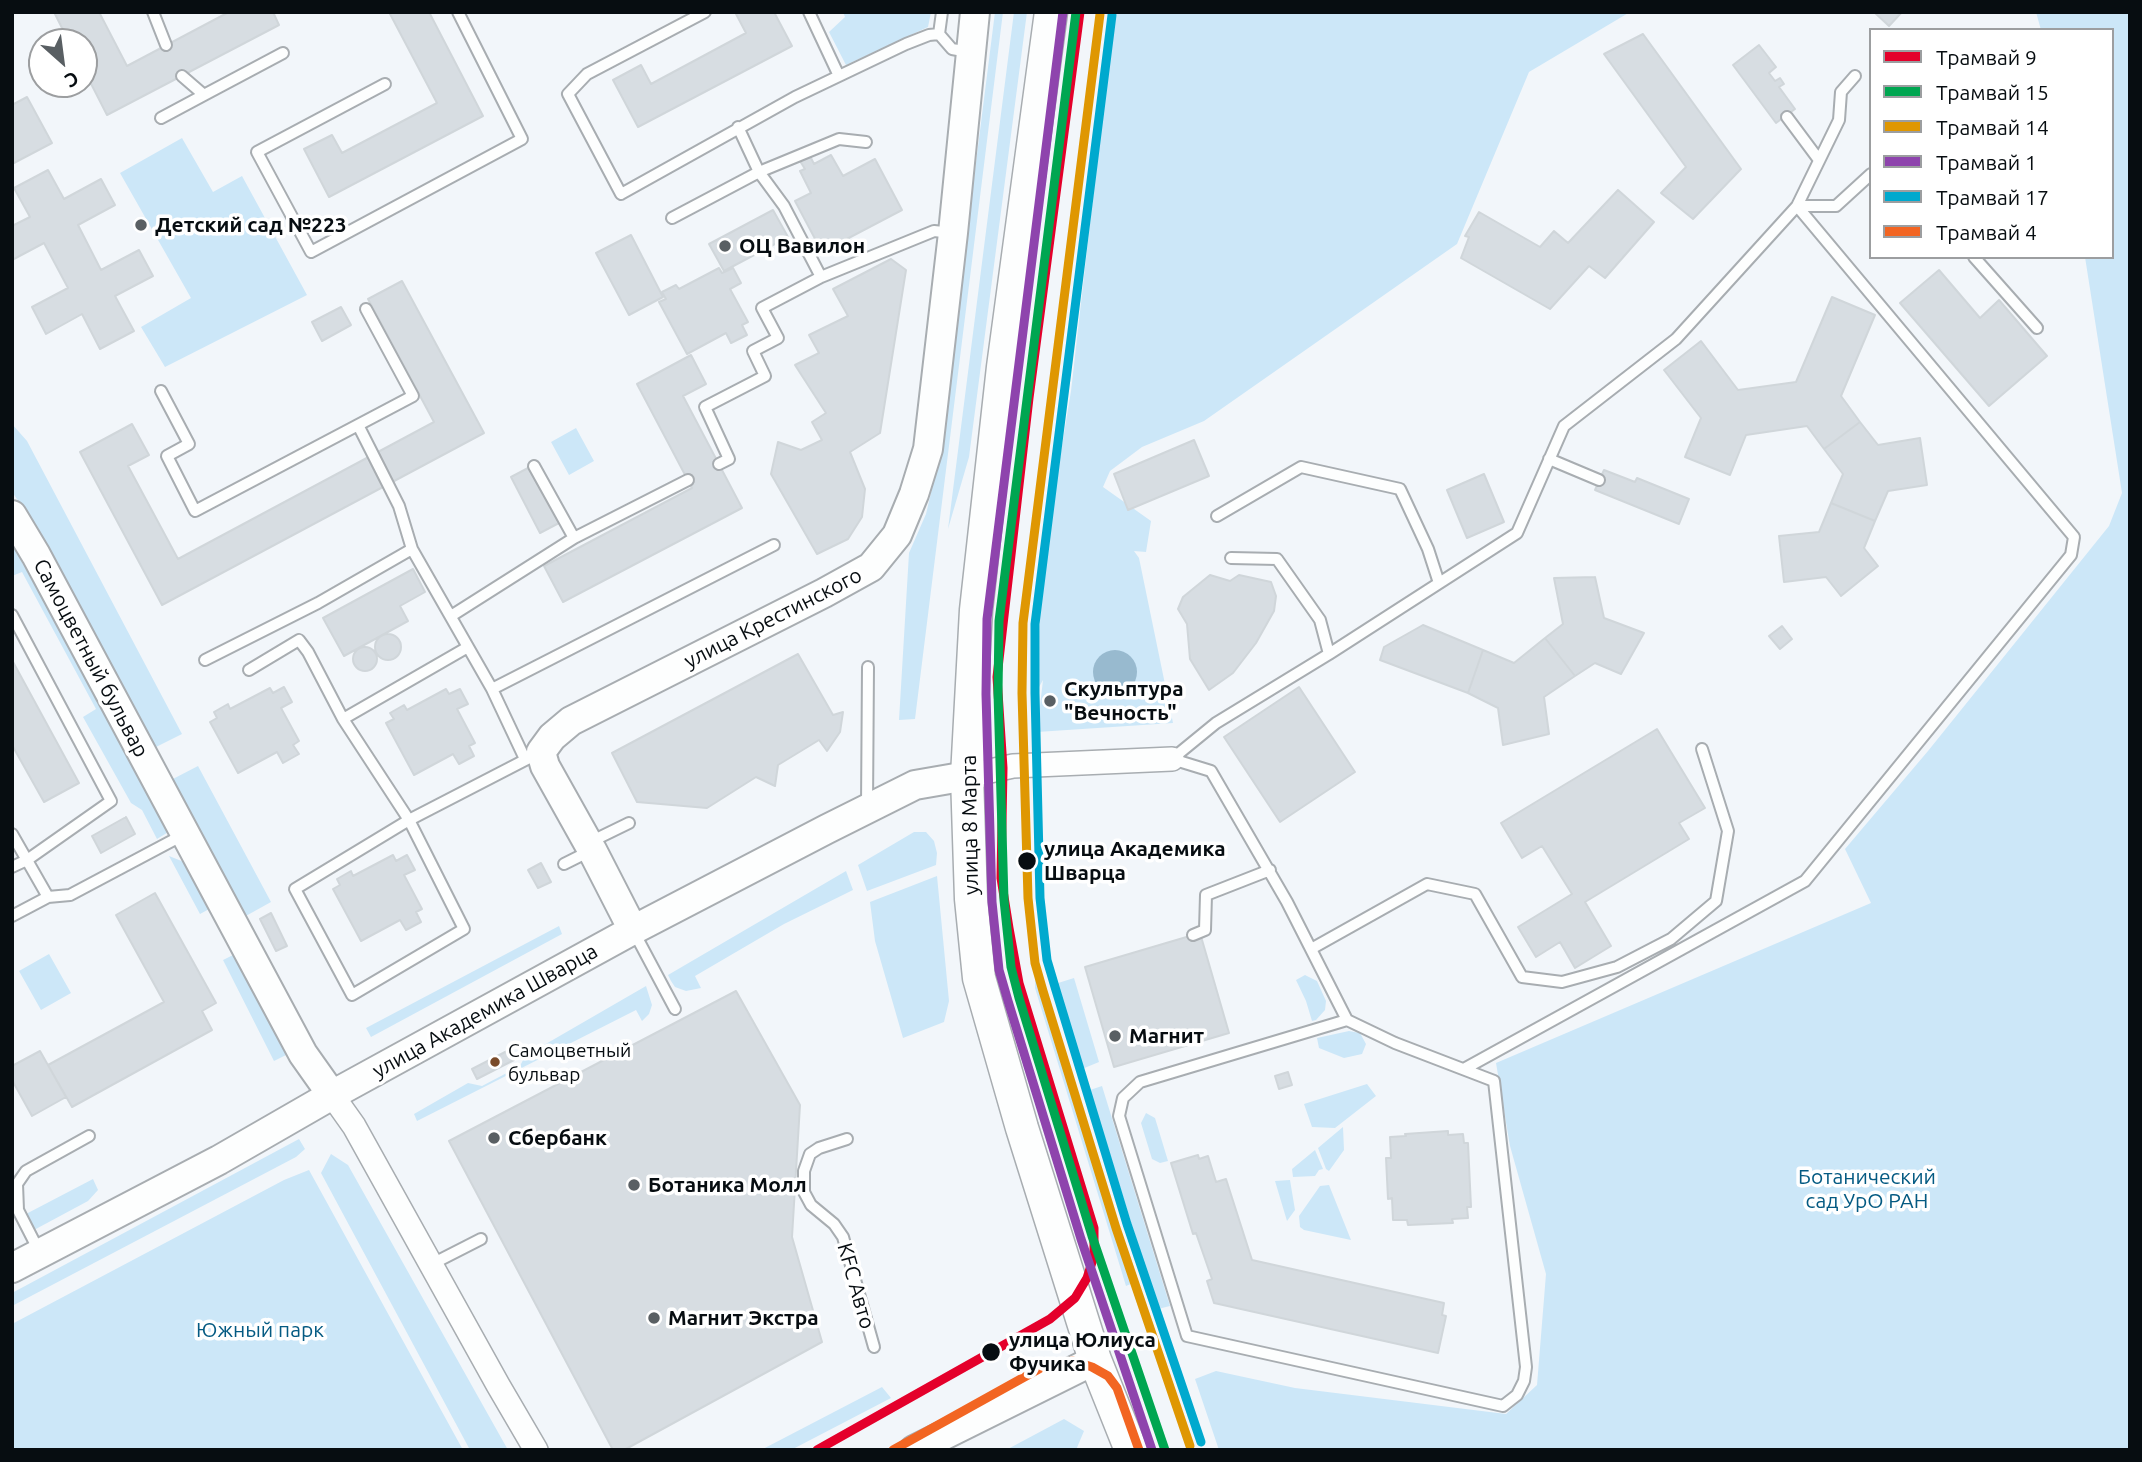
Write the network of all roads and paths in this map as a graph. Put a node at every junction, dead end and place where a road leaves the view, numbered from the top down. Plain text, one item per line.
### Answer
1 (153, 12) edge
2 (458, 12) edge
3 (705, 12) edge
4 (809, 12) edge
5 (942, 12) edge
6 (975, 12) edge
7 (1051, 12) edge
8 (939, 34) junction
9 (166, 45) dead end
10 (969, 52) junction
11 (283, 53) dead end
12 (182, 76) dead end
13 (839, 76) junction
14 (1855, 76) dead end
15 (385, 84) dead end
16 (204, 95) junction
17 (1787, 117) dead end
18 (161, 118) dead end
19 (738, 127) junction
20 (866, 142) dead end
21 (1819, 160) junction
22 (759, 172) junction
23 (1869, 176) edge
24 (1797, 206) junction
25 (672, 218) dead end
26 (953, 233) junction
27 (1976, 259) edge
28 (821, 277) junction
29 (366, 309) dead end
30 (2037, 328) dead end
31 (161, 391) dead end
32 (358, 425) junction
33 (1549, 459) junction
34 (719, 464) dead end
35 (534, 466) dead end
36 (688, 480) dead end
37 (1599, 480) dead end
38 (12, 515) edge
39 (1217, 516) dead end
40 (574, 538) junction
41 (774, 545) dead end
42 (412, 549) junction
43 (1231, 558) dead end
44 (1439, 583) junction
45 (12, 615) edge
46 (451, 616) junction
47 (468, 647) junction
48 (1329, 654) junction
49 (205, 660) dead end
50 (868, 667) dead end
51 (249, 670) dead end
52 (492, 690) junction
53 (343, 719) junction
54 (1702, 749) dead end
55 (533, 756) junction
56 (1172, 760) junction
57 (967, 776) junction
58 (867, 808) junction
59 (409, 820) junction
60 (629, 823) dead end
61 (12, 834) edge
62 (185, 834) junction
63 (590, 847) junction
64 (27, 860) junction
65 (564, 864) dead end
66 (12, 867) edge
67 (1270, 870) junction
68 (48, 897) junction
69 (12, 916) edge
70 (633, 930) junction
71 (1193, 935) dead end
72 (1311, 948) junction
73 (675, 1009) dead end
74 (1347, 1020) junction
75 (1464, 1069) junction
76 (332, 1095) junction
77 (89, 1136) dead end
78 (847, 1139) dead end
79 (481, 1239) dead end
80 (40, 1253) junction
81 (432, 1264) junction
82 (12, 1268) edge
83 (874, 1347) dead end
84 (1095, 1360) junction
85 (536, 1450) edge
86 (914, 1450) edge
87 (1131, 1450) edge

1 - 9 lane
2 - 15 lane
3 - 19 lane
4 - 13 lane
5 - 8 lane
6 - 10 street, улица Крестинского
7 - 57 main road, улица 8 Марта
8 - 10 lane
8 - 13 lane
10 - 26 street, улица Крестинского
11 - 16 lane
12 - 16 lane
13 - 19 lane
14 - 21 lane
16 - 18 lane
17 - 21 lane
19 - 22 lane
20 - 22 lane
21 - 24 lane
22 - 25 lane
22 - 28 lane
23 - 24 lane
24 - 33 lane
24 - 75 lane
26 - 28 lane
26 - 55 street, улица Крестинского
27 - 30 lane
28 - 34 lane
29 - 32 lane
31 - 32 lane
32 - 42 lane
33 - 37 lane
33 - 44 lane
35 - 40 lane
36 - 40 lane
38 - 62 street, Самоцветный бульвар
39 - 44 lane
40 - 46 lane
41 - 52 lane
42 - 46 lane
42 - 49 lane
43 - 48 lane
44 - 48 lane
45 - 64 lane
46 - 47 lane
47 - 52 lane
47 - 53 lane
48 - 56 lane
50 - 58 lane
51 - 53 lane
52 - 55 lane
53 - 59 lane
54 - 72 lane
55 - 59 lane
55 - 63 street
56 - 57 street
56 - 67 lane
57 - 58 street, улица Академика Шварца
57 - 84 main road, улица 8 Марта
58 - 70 street, улица Академика Шварца
59 - 59 lane
60 - 63 lane
61 - 64 lane
62 - 68 lane
62 - 76 street, Самоцветный бульвар
63 - 65 lane
63 - 70 street
64 - 66 lane
64 - 68 lane
67 - 71 lane
67 - 72 lane
68 - 69 lane
70 - 73 lane
70 - 76 street, улица Академика Шварца
72 - 74 lane
74 - 75 lane
74 - 75 lane
76 - 80 street, улица Академика Шварца
76 - 81 street
77 - 80 lane
78 - 83 lane, KFC Авто
79 - 81 lane
80 - 82 street, улица Академика Шварца
81 - 85 street
84 - 86 street
84 - 87 main road, улица 8 Марта

